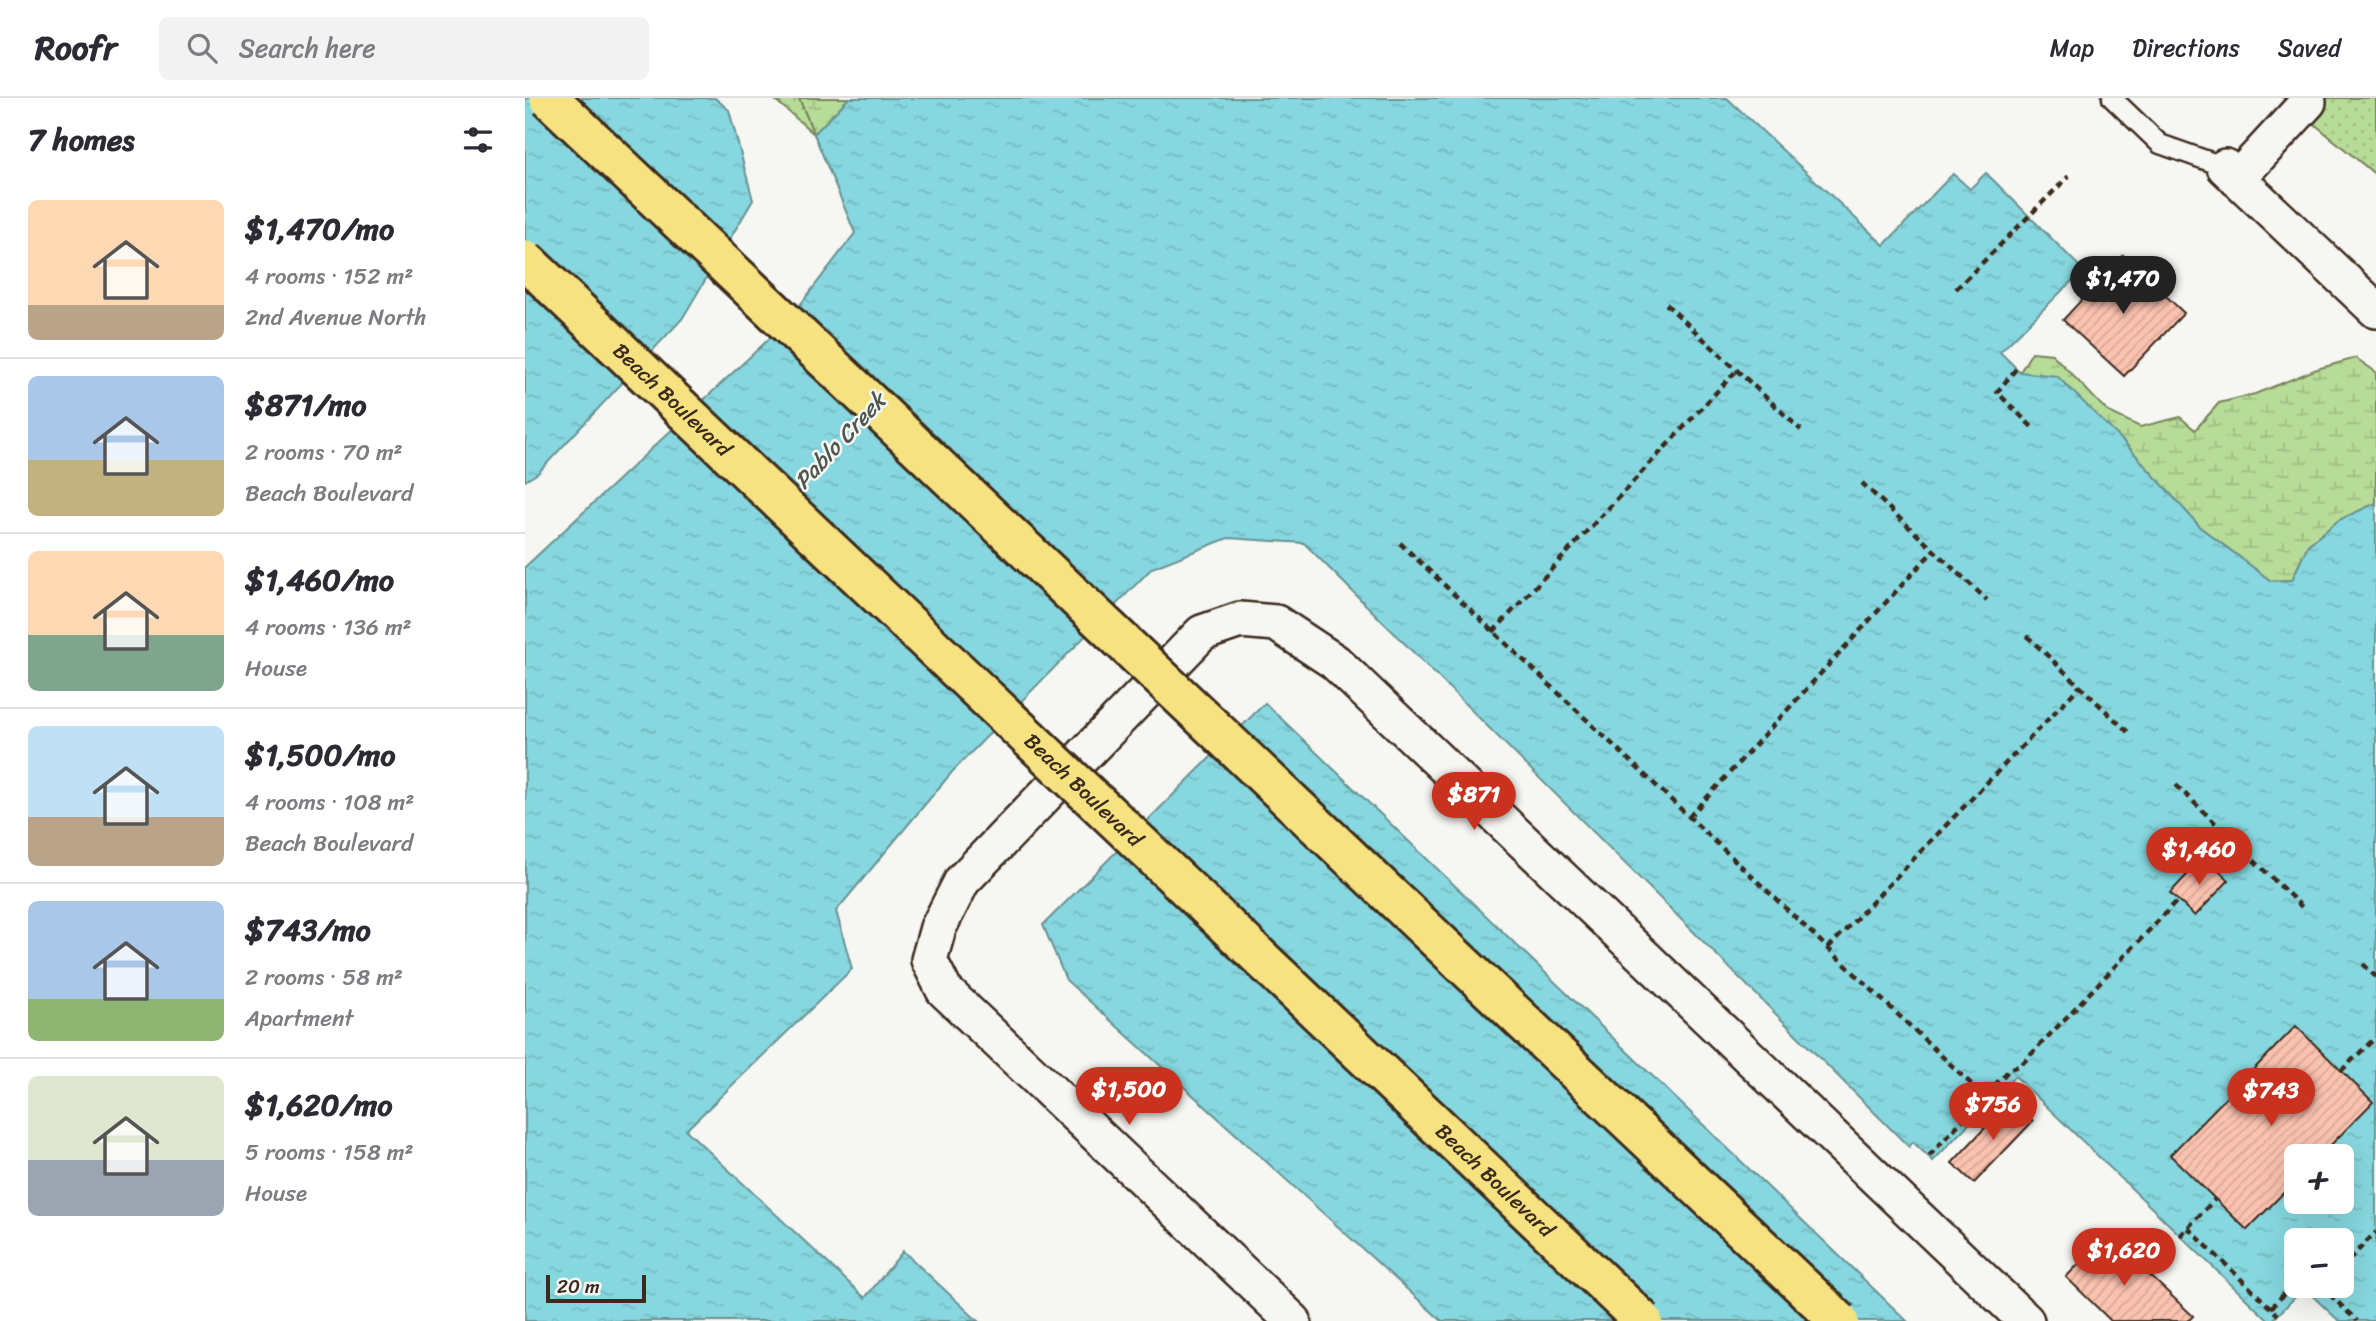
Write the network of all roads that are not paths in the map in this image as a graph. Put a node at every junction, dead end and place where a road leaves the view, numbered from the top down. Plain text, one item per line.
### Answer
1 (549, 98) edge
2 (2112, 98) edge
3 (2308, 102) dead end
4 (2231, 173) junction
5 (525, 260) edge
6 (2376, 310) edge
7 (1293, 1321) edge
8 (1643, 1321) edge
9 (1839, 1321) edge
10 (2026, 1321) edge

1 - 9 highway, bridge
2 - 4 lane
3 - 4 street
4 - 6 street
5 - 8 highway, Beach Boulevard, bridge
7 - 10 street

